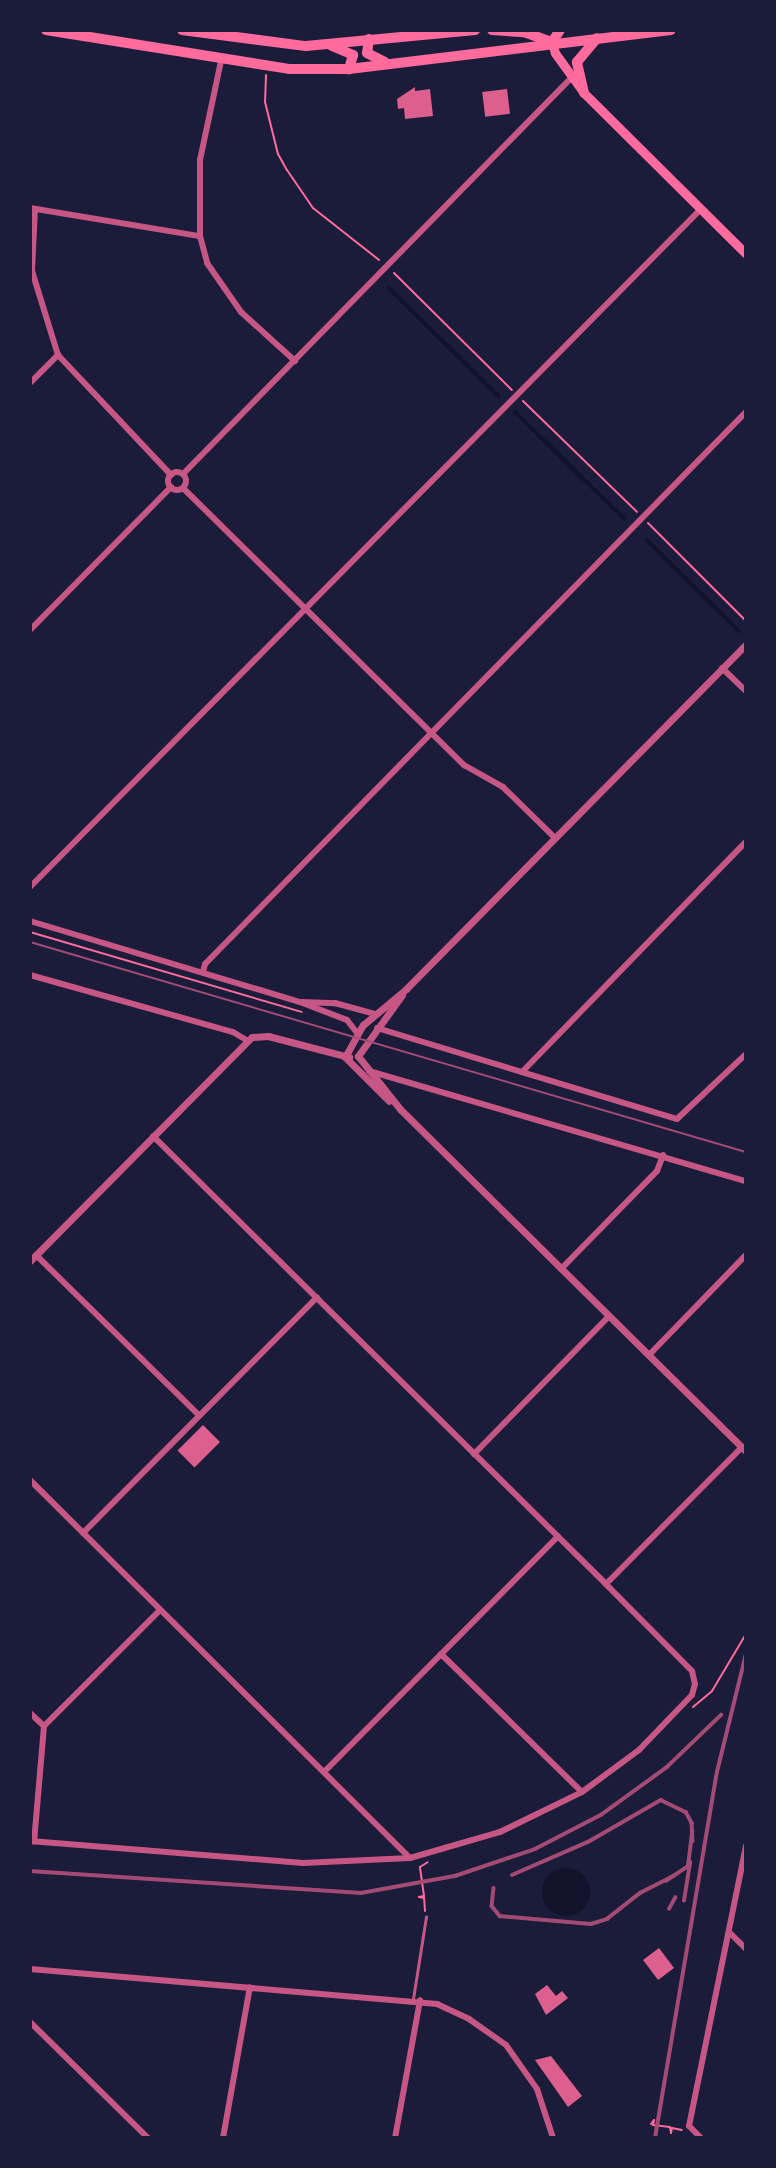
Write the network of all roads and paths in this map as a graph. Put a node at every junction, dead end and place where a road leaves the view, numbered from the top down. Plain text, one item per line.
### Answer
1 (46, 30) edge
2 (182, 30) edge
3 (475, 30) edge
4 (492, 30) edge
5 (560, 30) edge
6 (671, 30) edge
7 (402, 32) edge
8 (597, 38) junction
9 (369, 39) junction
10 (552, 42) junction
11 (321, 44) junction
12 (221, 61) junction
13 (389, 63) junction
14 (267, 67) junction
15 (349, 69) junction
16 (571, 78) junction
17 (584, 93) junction
18 (32, 208) edge
19 (701, 209) junction
20 (200, 236) junction
21 (746, 254) edge
22 (381, 261) dead end
23 (393, 272) dead end
24 (58, 355) junction
25 (295, 361) junction
26 (30, 383) edge
27 (511, 389) dead end
28 (521, 399) dead end
29 (746, 412) edge
30 (183, 474) junction
31 (171, 475) junction
32 (171, 487) junction
33 (183, 488) junction
34 (639, 514) dead end
35 (648, 523) dead end
36 (306, 607) junction
37 (746, 621) edge
38 (30, 628) edge
39 (746, 644) edge
40 (722, 668) junction
41 (746, 691) edge
42 (432, 733) junction
43 (555, 838) junction
44 (746, 842) edge
45 (30, 887) edge
46 (30, 921) edge
47 (30, 932) edge
48 (203, 972) junction
49 (30, 975) edge
50 (407, 989) junction
51 (300, 1002) junction
52 (308, 1014) dead end
53 (375, 1014) junction
54 (377, 1028) junction
55 (357, 1032) junction
56 (248, 1041) junction
57 (746, 1054) edge
58 (358, 1056) junction
59 (345, 1057) junction
60 (369, 1071) junction
61 (522, 1072) junction
62 (400, 1109) junction
63 (153, 1136) junction
64 (663, 1155) junction
65 (746, 1181) edge
66 (746, 1255) edge
67 (32, 1259) edge
68 (561, 1269) junction
69 (317, 1297) junction
70 (609, 1316) junction
71 (649, 1355) junction
72 (200, 1415) junction
73 (744, 1449) edge
74 (474, 1454) junction
75 (30, 1480) edge
76 (83, 1533) junction
77 (558, 1536) junction
78 (607, 1584) junction
79 (160, 1610) junction
80 (746, 1634) edge
81 (441, 1654) junction
82 (679, 1709) junction
83 (30, 1713) edge
84 (44, 1726) junction
85 (324, 1773) junction
86 (582, 1792) junction
87 (32, 1842) edge
88 (746, 1846) edge
89 (426, 1853) junction
90 (410, 1858) junction
91 (426, 1917) joint
92 (729, 1932) junction
93 (746, 1949) edge
94 (30, 1969) edge
95 (250, 1987) junction
96 (417, 1999) junction
97 (30, 2022) edge
98 (651, 2124) dead end
99 (688, 2126) junction
100 (148, 2138) edge
101 (223, 2138) edge
102 (395, 2138) edge
103 (553, 2138) edge
104 (702, 2138) edge

1 - 12 highway
2 - 11 highway
3 - 7 highway
4 - 10 highway
5 - 10 highway
6 - 8 highway
7 - 9 highway
8 - 10 highway
8 - 17 highway
9 - 11 highway
9 - 13 highway
10 - 13 highway
10 - 16 main road
11 - 15 highway
12 - 14 highway
12 - 20 street
13 - 15 highway
14 - 15 highway
14 - 22 path
16 - 17 main road
16 - 25 street
17 - 19 main road
18 - 20 street
18 - 24 street
19 - 21 main road
19 - 36 street
20 - 25 street
23 - 27 path
24 - 26 street
24 - 31 street
25 - 30 street
28 - 34 path
29 - 42 street
30 - 31 street
30 - 33 street
31 - 32 street
32 - 33 street
32 - 38 street
33 - 36 street
35 - 37 path
36 - 42 street
36 - 45 street
39 - 40 street
40 - 41 street
40 - 43 street
42 - 43 street
42 - 48 street
43 - 50 street
44 - 61 street
46 - 48 street
47 - 52 path
48 - 51 street
49 - 56 street
50 - 53 street
50 - 54 street
51 - 53 street
51 - 55 street
53 - 55 street
54 - 58 street
54 - 61 street
55 - 59 street
56 - 59 street
56 - 63 street
57 - 61 street
58 - 59 street
58 - 60 street
59 - 62 street
60 - 62 street
60 - 64 street
62 - 68 street
63 - 67 street
63 - 69 street
64 - 65 street
64 - 68 street
66 - 71 street
67 - 72 street
68 - 70 street
69 - 72 street
69 - 74 street
70 - 71 street
70 - 74 street
71 - 73 street
72 - 76 street
73 - 78 street
74 - 77 street
75 - 76 street
76 - 79 street
77 - 78 street
77 - 81 street
78 - 82 street
79 - 84 street
79 - 85 street
80 - 82 path
81 - 85 street
81 - 86 street
82 - 86 street
83 - 84 street
84 - 87 street
85 - 90 street
86 - 89 street
87 - 90 street
88 - 92 street
89 - 90 street
89 - 91 path
91 - 96 lane
92 - 93 street
92 - 99 street
94 - 95 street
95 - 96 street
95 - 101 street
96 - 102 street
96 - 103 street
97 - 100 street
98 - 99 path
99 - 104 street

